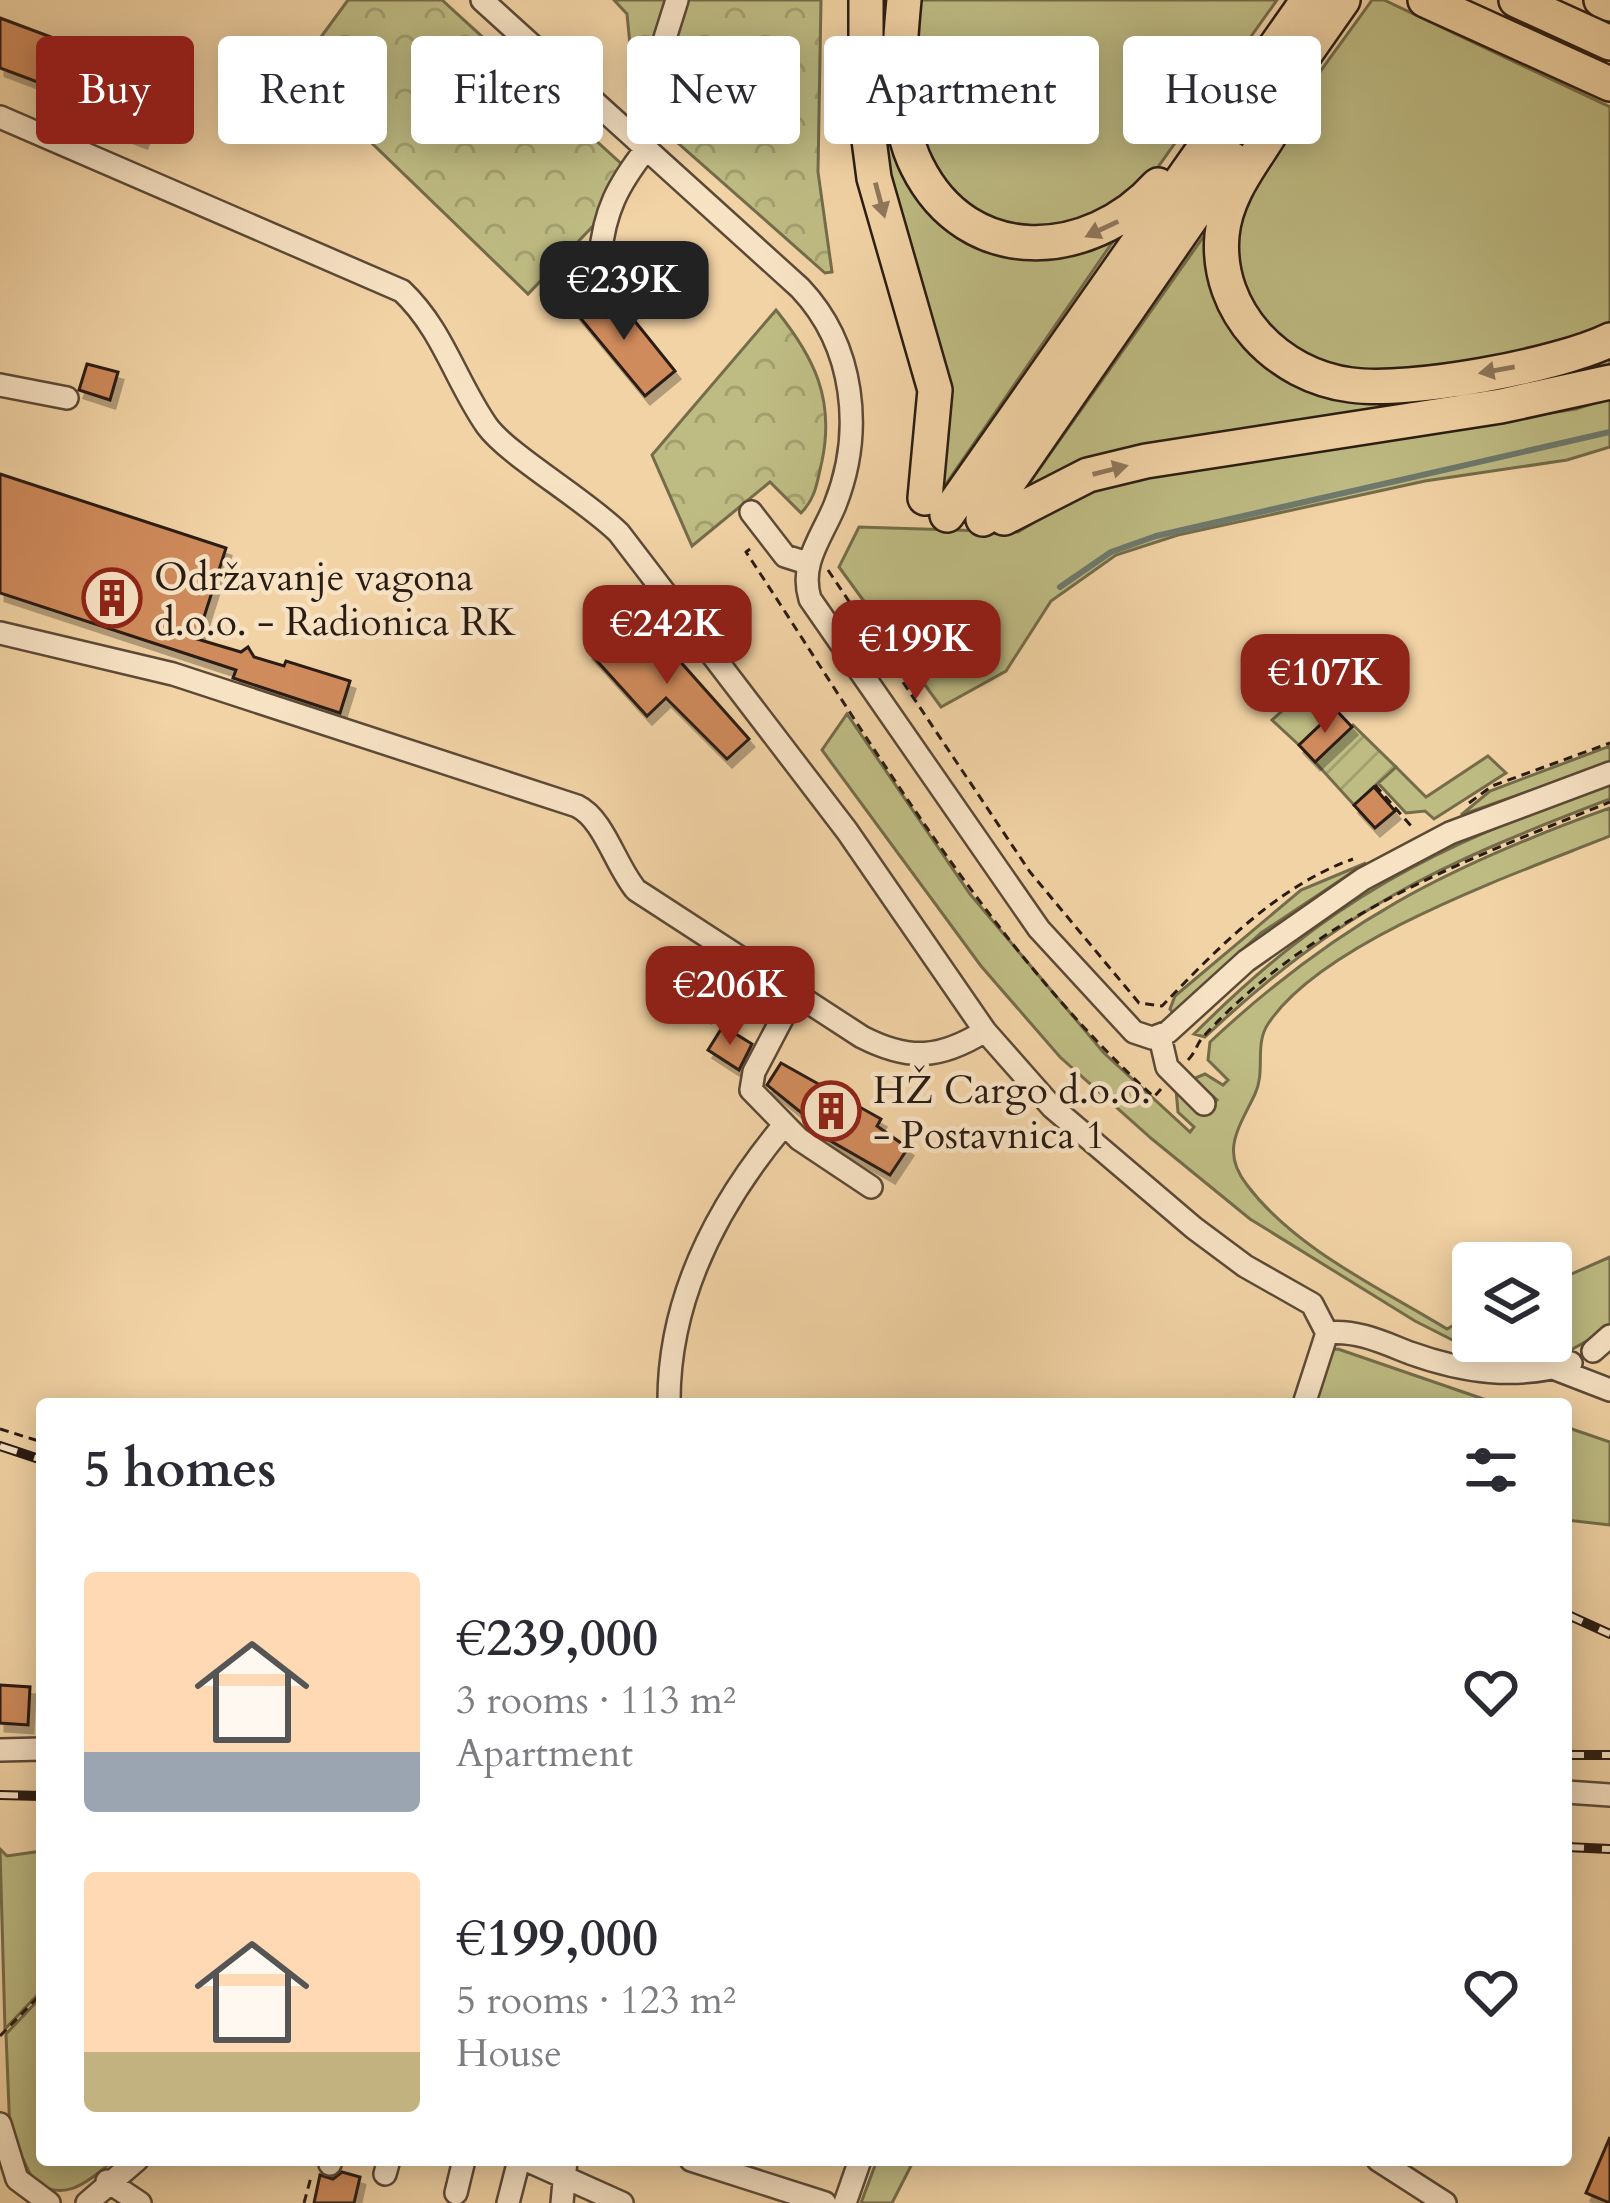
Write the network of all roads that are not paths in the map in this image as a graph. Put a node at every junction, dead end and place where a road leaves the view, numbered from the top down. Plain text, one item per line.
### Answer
1 (482, 0) edge
2 (677, 0) edge
3 (866, 0) edge
4 (904, 0) edge
5 (1308, 0) edge
6 (1343, 0) edge
7 (1425, 0) edge
8 (1516, 0) edge
9 (1601, 0) edge
10 (1610, 4) edge
11 (666, 36) edge
12 (1293, 36) edge
13 (1309, 36) edge
14 (1512, 39) junction
15 (1610, 43) edge
16 (1610, 84) edge
17 (1610, 96) edge
18 (0, 117) edge
19 (1189, 144) edge
20 (1219, 144) edge
21 (1231, 144) edge
22 (1262, 144) edge
23 (646, 149) junction
24 (615, 278) dead end
25 (1610, 340) edge
26 (1610, 382) edge
27 (0, 385) edge
28 (67, 398) dead end
29 (751, 512) dead end
30 (807, 563) junction
31 (0, 633) edge
32 (1610, 773) edge
33 (796, 992) junction
34 (1159, 1028) junction
35 (985, 1031) junction
36 (1204, 1104) dead end
37 (784, 1125) junction
38 (871, 1187) dead end
39 (1327, 1333) junction
40 (1610, 1390) edge
41 (670, 1398) edge
42 (1306, 1398) edge
43 (0, 1750) edge
44 (36, 1750) edge
45 (1572, 1793) edge
46 (1610, 1796) edge
47 (0, 2124) edge
48 (128, 2166) edge
49 (463, 2166) edge
50 (521, 2166) edge
51 (534, 2166) edge
52 (710, 2166) edge
53 (858, 2166) edge
54 (1387, 2166) edge
55 (107, 2181) junction
56 (565, 2182) edge
57 (456, 2193) dead end
58 (49, 2203) edge
59 (87, 2203) edge
60 (140, 2203) edge
61 (508, 2203) edge
62 (622, 2203) edge
63 (825, 2203) edge
64 (845, 2203) edge
65 (1445, 2203) edge

1 - 23 street
2 - 11 street
3 -> 20 highway
19 -> 4 highway
5 - 12 highway
6 - 13 highway
7 - 14 highway
8 - 15 highway
9 - 10 highway
14 - 16 highway
14 - 17 highway
18 - 35 street
21 -> 26 highway
25 -> 22 highway
23 - 24 street
23 - 30 street
27 - 28 street
29 - 30 street
30 - 34 street
31 - 33 street
32 - 34 street
33 - 35 street
33 - 37 street
34 - 36 street
35 - 39 street
37 - 38 street
37 - 41 street
39 - 40 street
39 - 42 street
43 - 44 street
45 - 46 street
47 - 58 street
48 - 55 street
49 - 57 street
50 - 61 street
51 - 56 street
52 - 63 street
53 - 64 street
54 - 65 street
55 - 59 street
55 - 60 street
56 - 62 street

